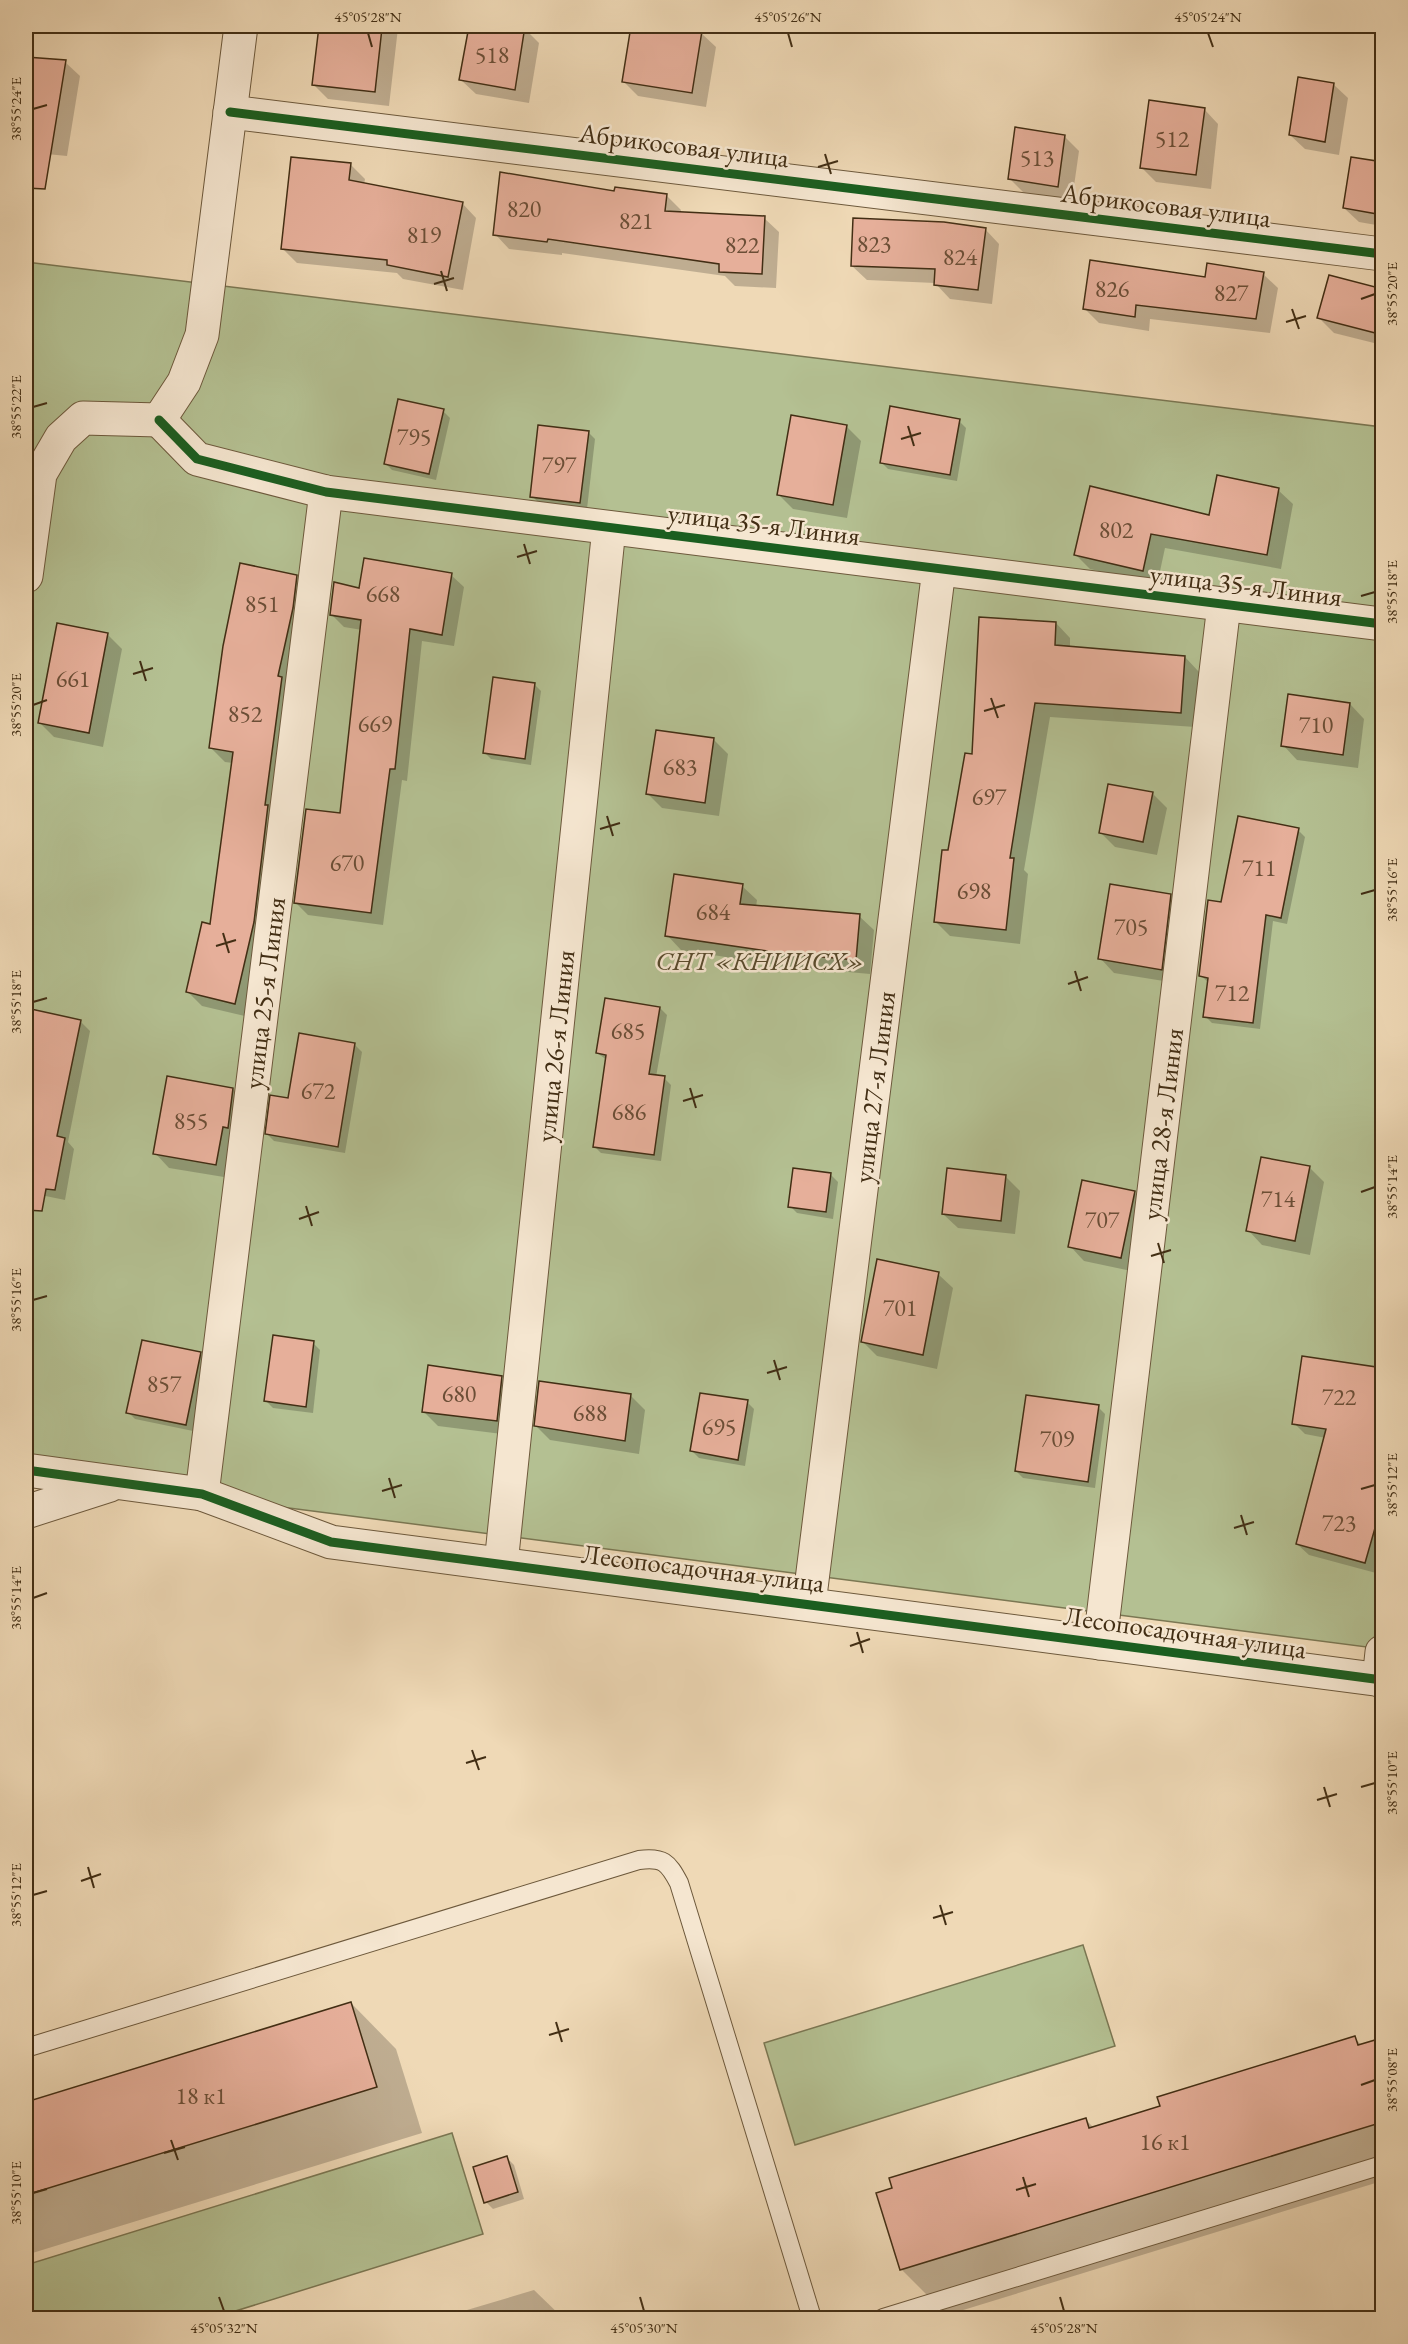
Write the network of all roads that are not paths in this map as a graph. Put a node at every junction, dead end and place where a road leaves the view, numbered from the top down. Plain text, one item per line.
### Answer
1 (241, 26) edge
2 (230, 112) junction
3 (1383, 254) edge
4 (159, 420) junction
5 (326, 492) junction
6 (609, 528) junction
7 (939, 568) junction
8 (26, 576) edge
9 (1224, 605) junction
10 (1383, 624) edge
11 (26, 1470) edge
12 (117, 1483) junction
13 (202, 1494) junction
14 (26, 1512) edge
15 (501, 1564) junction
16 (809, 1605) junction
17 (1100, 1643) junction
18 (1381, 1671) edge
19 (26, 2048) edge
20 (1383, 2165) edge
21 (812, 2319) edge
22 (883, 2319) edge

1 - 2 street
2 - 3 street, Абрикосовая улица
2 - 4 street
4 - 5 street, улица 35-я Линия
4 - 8 street
5 - 6 street, улица 35-я Линия
5 - 13 street, улица 25-я Линия
6 - 7 street, улица 35-я Линия
6 - 15 street, улица 26-я Линия
7 - 9 street, улица 35-я Линия
7 - 16 street, улица 27-я Линия
9 - 10 street, улица 35-я Линия
9 - 17 street, улица 28-я Линия
11 - 12 street, Лесопосадочная улица
12 - 13 street, Лесопосадочная улица
12 - 14 street
13 - 15 street, Лесопосадочная улица
15 - 16 street, Лесопосадочная улица
16 - 17 street, Лесопосадочная улица
17 - 18 street, Лесопосадочная улица
19 - 21 lane
20 - 22 lane

